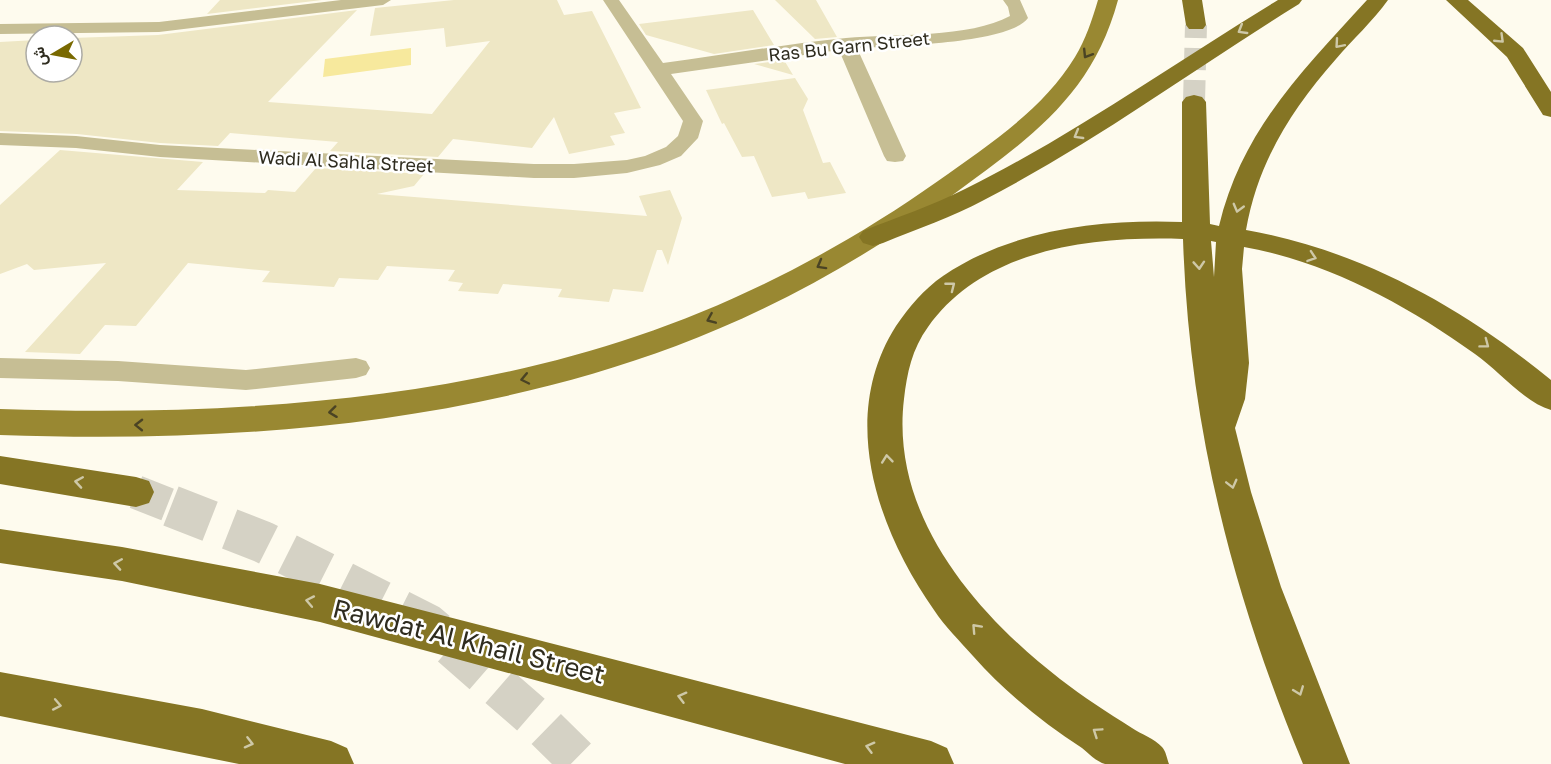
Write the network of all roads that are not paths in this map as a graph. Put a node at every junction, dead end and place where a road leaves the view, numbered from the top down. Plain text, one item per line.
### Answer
1 (383, 0) edge
2 (611, 0) edge
3 (1011, 0) edge
4 (1108, 0) edge
5 (1192, 0) edge
6 (1292, 0) edge
7 (1378, 0) edge
8 (1456, 0) edge
9 (184, 7) dead end
10 (1196, 25) tunnel mouth
11 (159, 27) junction
12 (0, 29) edge
13 (846, 44) junction
14 (657, 70) junction
15 (1194, 102) tunnel mouth
16 (1551, 110) edge
17 (0, 139) edge
18 (895, 156) dead end
19 (873, 237) junction
20 (0, 368) edge
21 (356, 368) dead end
22 (1551, 398) edge
23 (0, 422) edge
24 (1218, 427) junction
25 (0, 470) edge
26 (136, 492) tunnel mouth
27 (0, 546) edge
28 (0, 694) edge
29 (929, 763) edge
30 (331, 764) edge
31 (1146, 764) edge
32 (1327, 764) edge

1 - 11 street
2 - 14 street
3 - 13 street, Ras Bu Garn Street
4 -> 19 main road
5 - 10 highway
6 -> 19 highway
7 -> 24 highway
8 -> 16 highway
9 - 11 street
11 - 12 street
13 - 14 street, Ras Bu Garn Street
13 - 18 street
14 - 17 street, Wadi Al Sahla Street
15 -> 24 highway
19 -> 23 main road
20 - 21 street
31 -> 22 highway
24 -> 32 highway
26 -> 25 highway
29 -> 27 highway, Rawdat Al Khail Street
28 -> 30 highway

